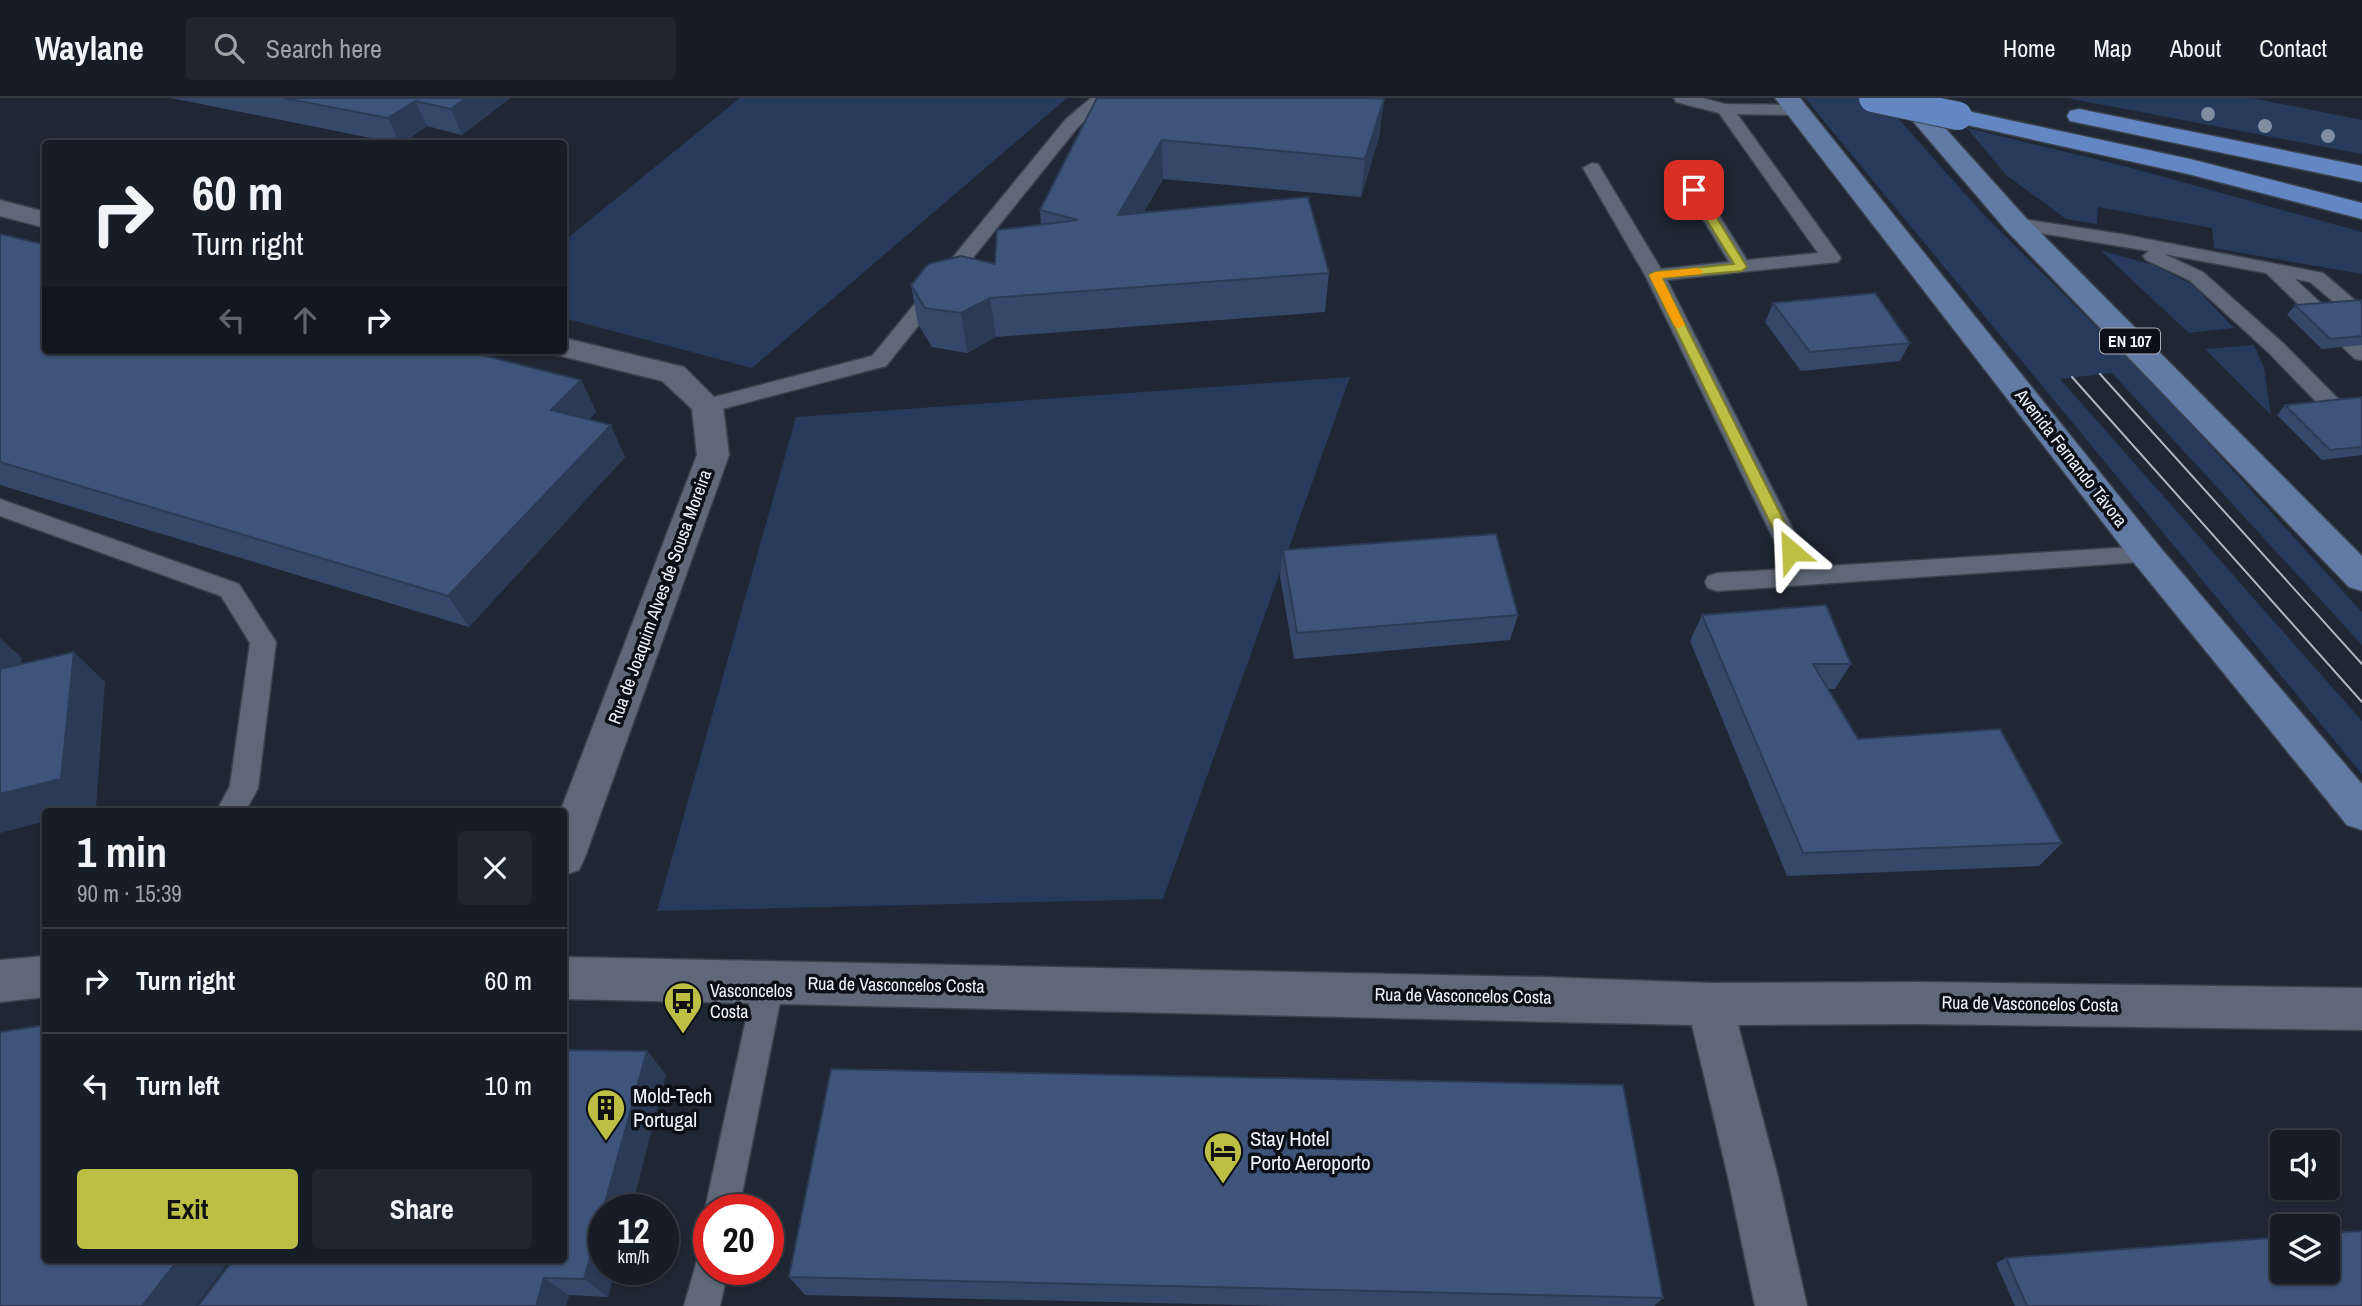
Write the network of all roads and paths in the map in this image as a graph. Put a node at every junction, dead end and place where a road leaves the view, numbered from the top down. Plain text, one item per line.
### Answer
1 (1101, 98) edge
2 (1682, 98) edge
3 (1873, 98) edge
4 (1905, 98) edge
5 (1791, 104) edge
6 (1725, 109) junction
7 (2057, 111) dead end
8 (2233, 146) junction
9 (2362, 167) edge
10 (1592, 168) dead end
11 (1682, 170) dead end
12 (2362, 174) edge
13 (0, 208) edge
14 (2362, 210) edge
15 (42, 219) edge
16 (2016, 224) junction
17 (2121, 240) junction
18 (1742, 267) junction
19 (2273, 269) junction
20 (1655, 275) junction
21 (2316, 277) junction
22 (2362, 289) edge
23 (2362, 316) edge
24 (567, 348) edge
25 (2362, 354) edge
26 (707, 406) junction
27 (2362, 436) edge
28 (0, 507) edge
29 (2147, 555) junction
30 (1804, 576) junction
31 (2362, 579) edge
32 (1717, 582) dead end
33 (232, 808) edge
34 (2362, 813) edge
35 (567, 849) edge
36 (42, 976) edge
37 (567, 978) edge
38 (0, 981) edge
39 (769, 982) junction
40 (1710, 1004) junction
41 (2362, 1009) edge
42 (725, 1194) edge
43 (707, 1285) edge
44 (702, 1306) edge
45 (1781, 1306) edge

1 - 26 lane
2 - 6 lane
3 - 14 highway, bridge
4 - 16 main road, EN 107
5 - 6 lane
5 - 29 main road, Avenida Fernando Távora
6 - 18 lane
7 - 8 highway
8 - 9 highway
8 - 12 highway
10 - 20 lane
11 - 18 lane
13 - 15 street
16 - 17 lane
16 - 31 main road, EN 107
17 - 19 lane
17 - 27 lane
18 - 20 lane
19 - 21 lane
19 - 25 lane
20 - 30 lane
21 - 22 lane
21 - 23 lane
24 - 26 street
26 - 35 street, Rua de Joaquim Alves de Sousa Moreira
28 - 33 lane
29 - 30 lane
29 - 34 main road, Avenida Fernando Távora
30 - 32 lane
36 - 38 street
37 - 39 street, Rua de Vasconcelos Costa
39 - 40 street, Rua de Vasconcelos Costa
39 - 42 lane
40 - 41 street, Rua de Vasconcelos Costa
40 - 45 street
43 - 44 lane

